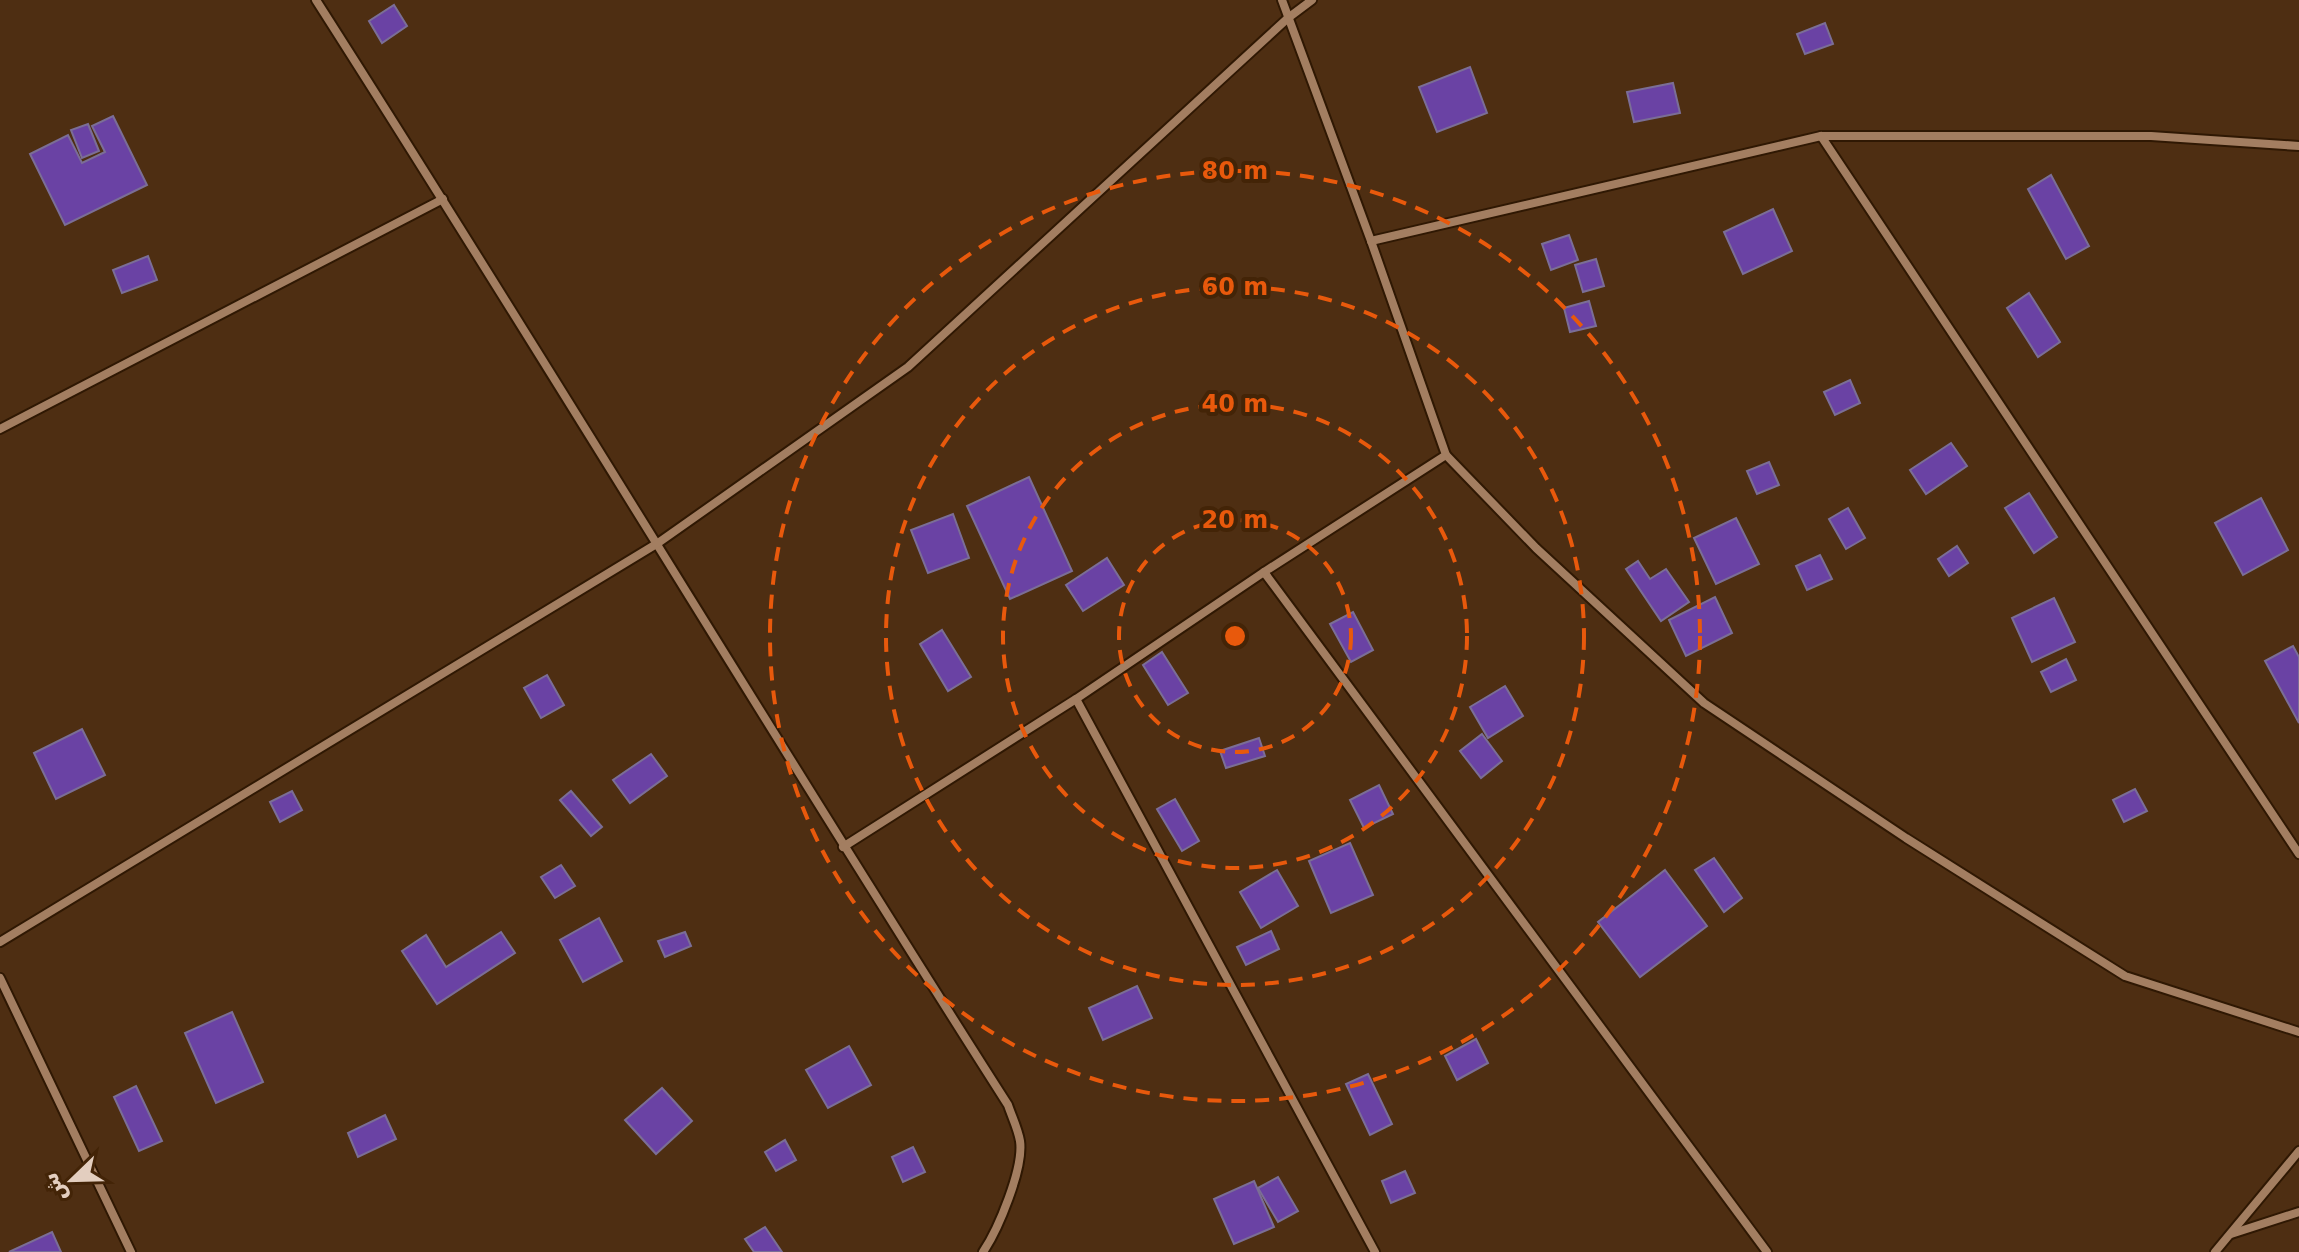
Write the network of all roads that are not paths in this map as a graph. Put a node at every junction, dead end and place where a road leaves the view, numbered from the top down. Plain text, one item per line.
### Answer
1 (316, 0) edge
2 (1282, 0) edge
3 (1312, 0) edge
4 (1288, 18) junction
5 (1821, 136) junction
6 (2299, 146) edge
7 (443, 199) junction
8 (1371, 241) junction
9 (0, 429) edge
10 (1446, 455) junction
11 (658, 543) junction
12 (1264, 572) junction
13 (1076, 699) junction
14 (843, 847) junction
15 (2299, 854) edge
16 (0, 942) edge
17 (0, 978) edge
18 (2299, 1032) edge
19 (2299, 1151) edge
20 (2299, 1212) edge
21 (2228, 1235) junction
22 (131, 1252) edge
23 (983, 1252) edge
24 (1375, 1252) edge
25 (1767, 1252) edge
26 (2215, 1252) edge

1 - 7 street
2 - 4 street
3 - 4 street
4 - 8 street
4 - 11 street
5 - 6 street
5 - 8 street
5 - 15 street
7 - 9 street
7 - 11 street
8 - 10 street
10 - 12 street
10 - 18 street
11 - 14 street
11 - 16 street
12 - 13 street
12 - 25 street
13 - 14 street
13 - 24 street
14 - 23 street
17 - 22 street
19 - 21 street
20 - 21 street
21 - 26 street

